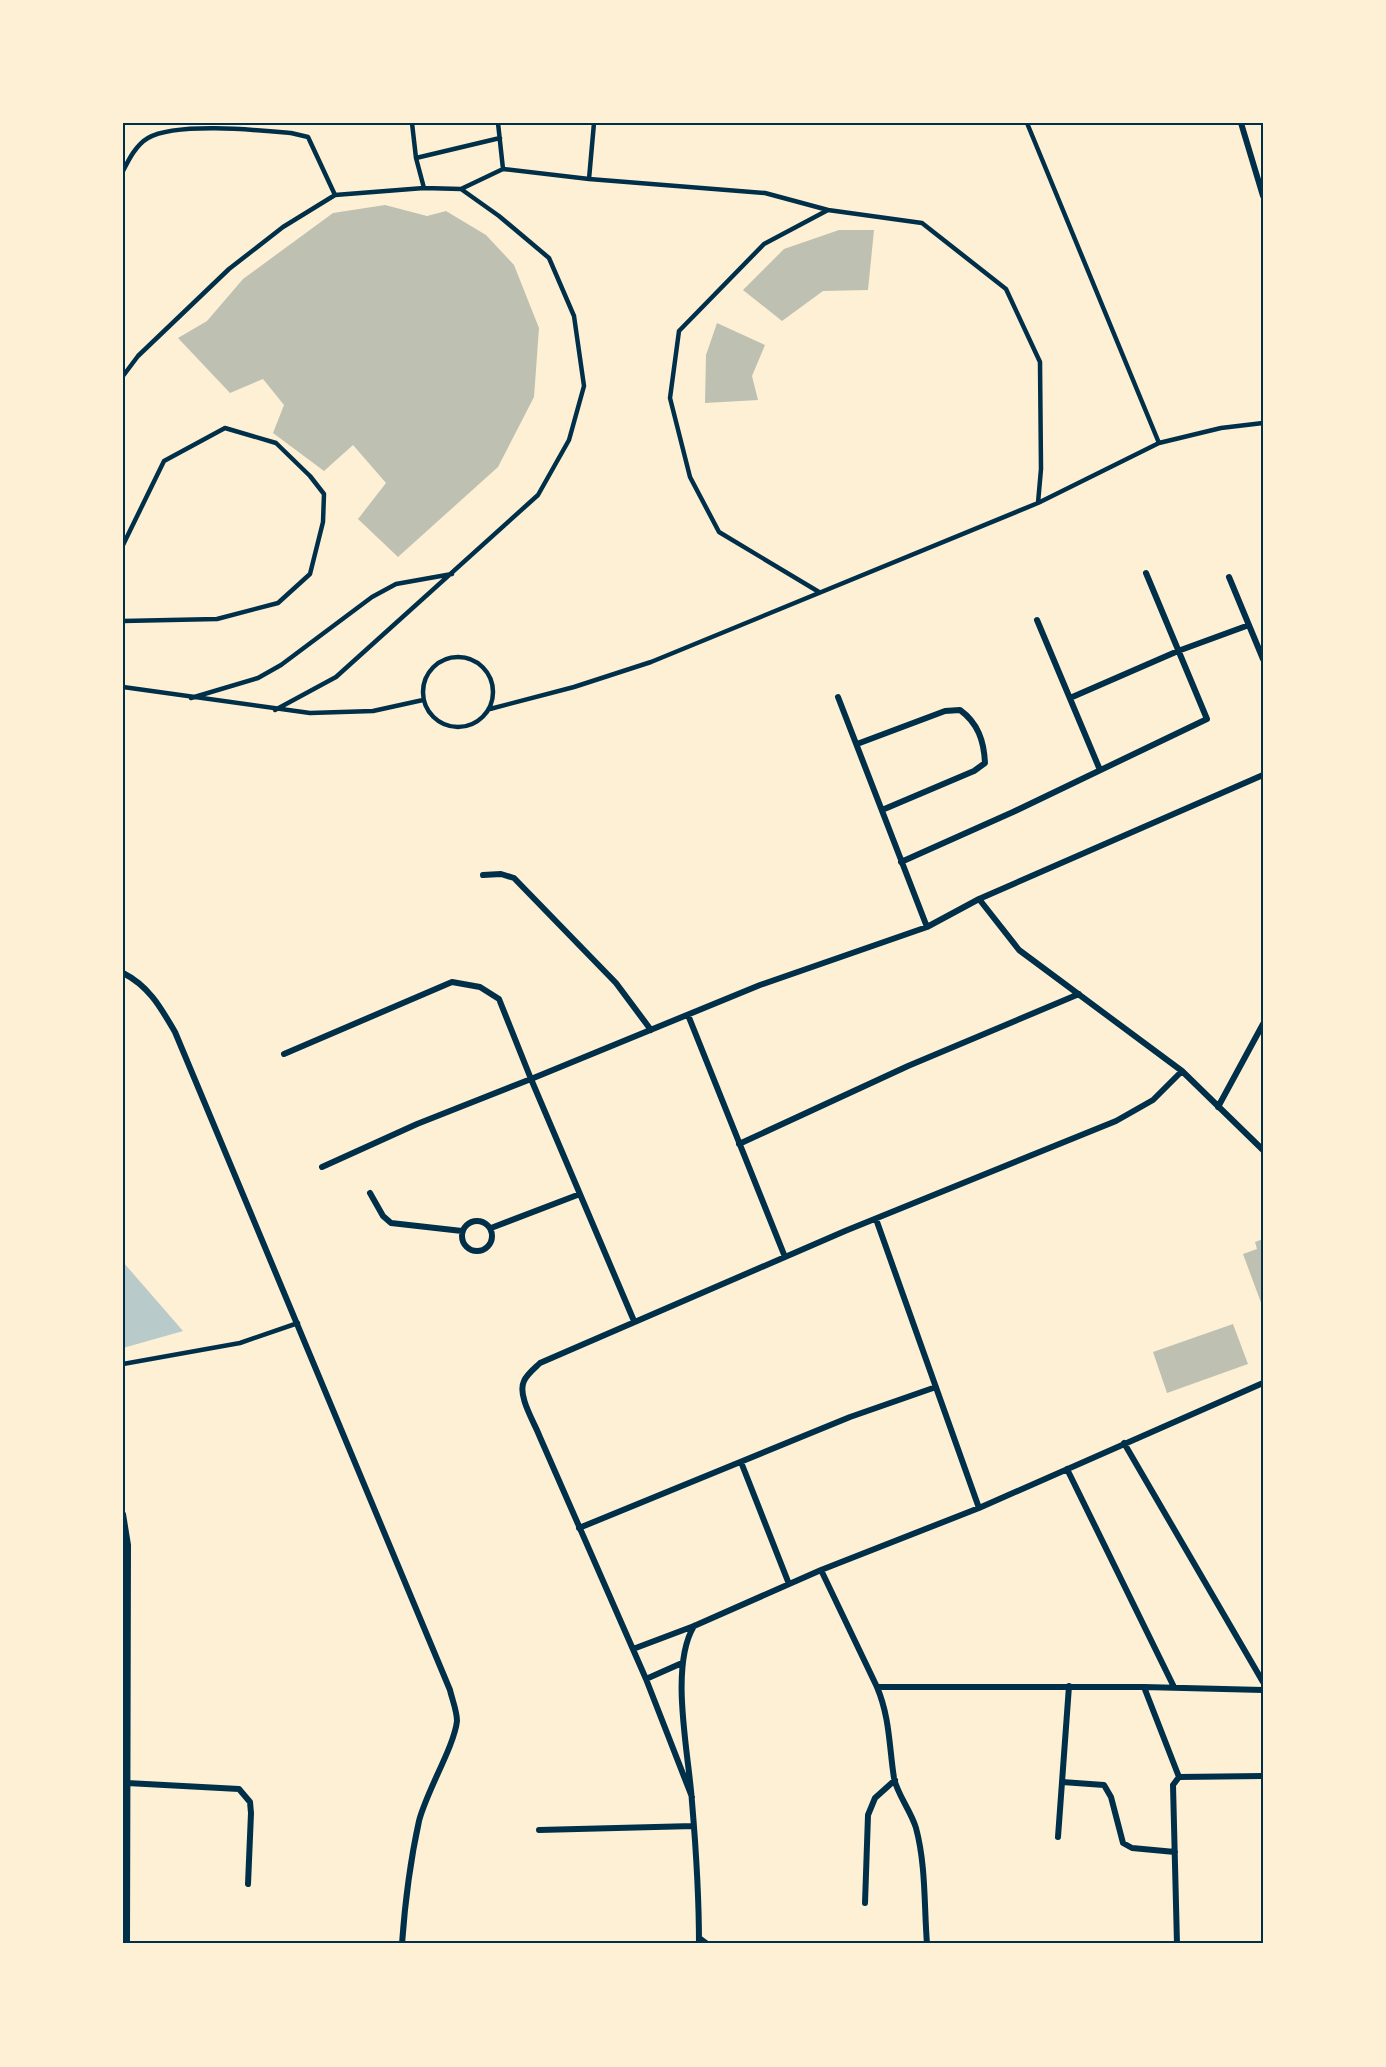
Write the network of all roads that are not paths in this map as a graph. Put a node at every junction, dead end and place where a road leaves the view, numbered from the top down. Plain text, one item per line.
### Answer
1 (412, 123) edge
2 (498, 123) edge
3 (594, 123) edge
4 (1027, 123) edge
5 (1241, 123) edge
6 (500, 138) junction
7 (416, 158) junction
8 (503, 169) junction
9 (123, 171) edge
10 (589, 179) junction
11 (424, 188) junction
12 (461, 189) junction
13 (335, 195) junction
14 (1263, 195) edge
15 (828, 210) junction
16 (123, 376) edge
17 (1263, 423) edge
18 (1159, 443) junction
19 (1038, 503) junction
20 (123, 545) edge
21 (1146, 573) dead end
22 (452, 574) junction
23 (1229, 577) dead end
24 (819, 592) junction
25 (124, 618) edge
26 (1037, 620) dead end
27 (1249, 625) junction
28 (1178, 651) junction
29 (1263, 659) edge
30 (123, 687) edge
31 (838, 697) dead end
32 (188, 698) junction
33 (1070, 698) junction
34 (423, 700) junction
35 (490, 708) junction
36 (275, 710) junction
37 (856, 744) junction
38 (1100, 770) junction
39 (1263, 775) edge
40 (882, 810) junction
41 (900, 861) junction
42 (483, 875) dead end
43 (979, 899) junction
44 (927, 927) junction
45 (123, 973) edge
46 (1078, 994) junction
47 (688, 1015) junction
48 (1263, 1024) edge
49 (651, 1030) junction
50 (284, 1054) dead end
51 (1182, 1071) junction
52 (531, 1079) junction
53 (1218, 1107) junction
54 (739, 1144) junction
55 (1263, 1150) edge
56 (322, 1167) dead end
57 (370, 1193) dead end
58 (580, 1194) junction
59 (876, 1219) junction
60 (491, 1228) junction
61 (462, 1231) junction
62 (784, 1257) junction
63 (634, 1321) junction
64 (298, 1323) junction
65 (123, 1364) edge
66 (1263, 1383) edge
67 (936, 1387) junction
68 (1124, 1443) junction
69 (741, 1462) junction
70 (1067, 1469) junction
71 (979, 1508) junction
72 (123, 1514) edge
73 (579, 1528) junction
74 (821, 1570) junction
75 (789, 1584) junction
76 (694, 1626) junction
77 (633, 1649) junction
78 (682, 1663) junction
79 (646, 1679) junction
80 (1263, 1682) edge
81 (1069, 1686) junction
82 (877, 1687) junction
83 (1144, 1687) junction
84 (1174, 1687) junction
85 (1263, 1690) edge
86 (125, 1730) edge
87 (1263, 1776) edge
88 (1179, 1777) junction
89 (895, 1780) junction
90 (1062, 1782) junction
91 (127, 1783) junction
92 (692, 1797) junction
93 (694, 1826) junction
94 (539, 1830) dead end
95 (1058, 1837) dead end
96 (1175, 1852) junction
97 (248, 1884) dead end
98 (865, 1902) dead end
99 (699, 1941) edge
100 (127, 1944) edge
101 (402, 1944) edge
102 (708, 1944) edge
103 (927, 1944) edge
104 (1177, 1944) edge

1 - 7 lane
2 - 6 lane
3 - 10 lane
4 - 18 lane
5 - 14 street
6 - 7 lane
6 - 8 lane
7 - 11 lane
8 - 10 lane
8 - 12 lane
9 - 13 lane
10 - 15 lane
11 - 12 lane
11 - 13 lane
12 - 22 lane
13 - 16 lane
15 - 19 lane
15 - 24 lane
17 - 18 lane
18 - 19 lane
19 - 24 lane
20 - 25 lane
21 - 28 street
22 - 32 lane
22 - 36 lane
23 - 27 street
24 - 35 lane
26 - 33 street
27 - 28 street
27 - 29 street
28 - 33 street
28 - 38 street
30 - 32 lane
31 - 37 street
32 - 36 lane
33 - 38 street
34 - 35 lane
34 - 35 lane
34 - 36 lane
37 - 40 street
37 - 40 street
38 - 41 street
39 - 43 street
40 - 41 street
41 - 44 street
42 - 49 street
43 - 44 street
43 - 46 street
44 - 47 street
45 - 64 street
46 - 51 street
46 - 54 street
47 - 49 street
47 - 54 street
48 - 53 street
49 - 52 street
50 - 52 street
51 - 53 street
51 - 59 street
52 - 56 street
52 - 58 street
53 - 55 street
54 - 62 street
57 - 61 street
58 - 60 street
58 - 63 street
59 - 62 street
59 - 67 street
60 - 61 street
60 - 61 street
62 - 63 street
63 - 73 street
64 - 65 lane
64 - 101 street
66 - 68 street
67 - 69 street
67 - 71 street
68 - 70 street
68 - 80 street
69 - 73 street
69 - 75 street
70 - 71 street
70 - 84 street
71 - 74 street
72 - 86 street
73 - 77 street
74 - 75 street
74 - 82 street
75 - 76 street
76 - 77 street
76 - 78 street
77 - 79 street
78 - 79 street
78 - 92 street
79 - 92 street
81 - 82 street
81 - 83 street
81 - 90 street
82 - 89 street
83 - 84 street
83 - 88 street
84 - 85 street
86 - 91 street
87 - 88 street
88 - 96 street
89 - 98 street
89 - 103 street
90 - 95 street
90 - 96 street
91 - 97 street
91 - 100 street
92 - 93 street
93 - 94 street
93 - 99 street
96 - 104 street
99 - 102 street

